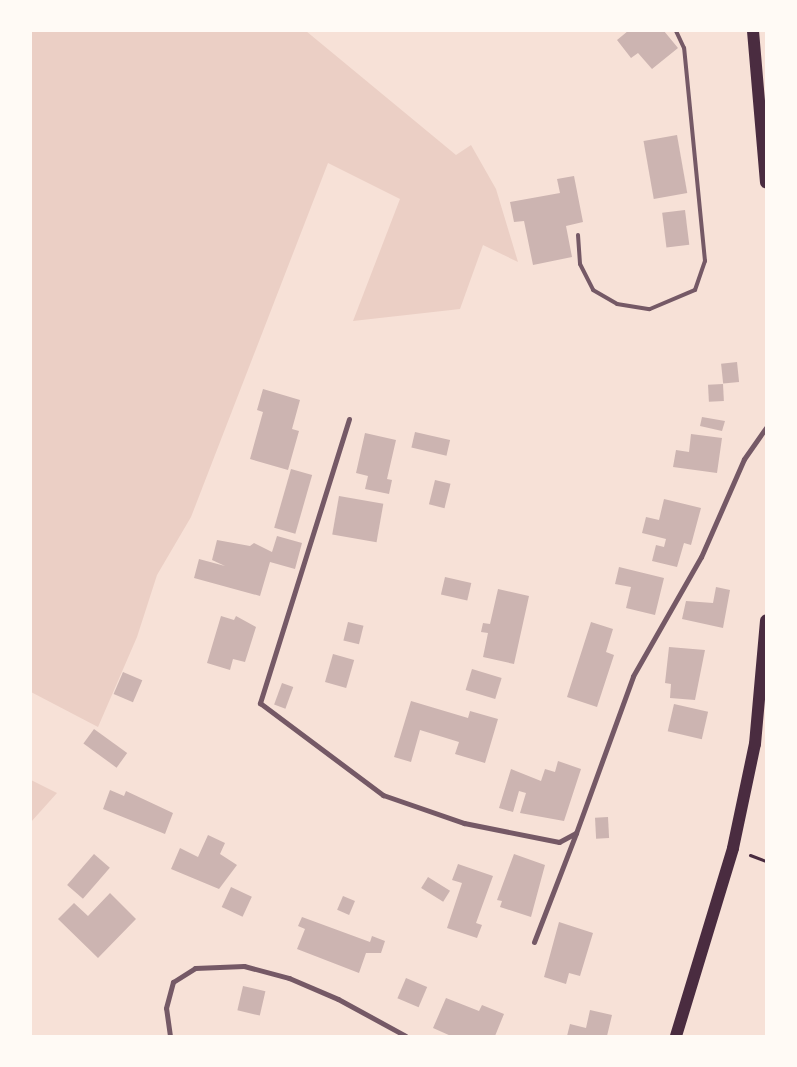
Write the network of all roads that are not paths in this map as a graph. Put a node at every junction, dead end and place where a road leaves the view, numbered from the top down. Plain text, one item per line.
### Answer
1 (676, 31) edge
2 (753, 31) edge
3 (766, 182) edge
4 (578, 235) dead end
5 (349, 419) dead end
6 (766, 428) edge
7 (766, 620) edge
8 (576, 833) junction
9 (534, 942) dead end
10 (170, 1036) edge
11 (406, 1036) edge
12 (676, 1036) edge

1 - 4 lane
2 - 3 main road
5 - 8 street
6 - 8 street
7 - 12 main road
8 - 9 street
10 - 11 street

